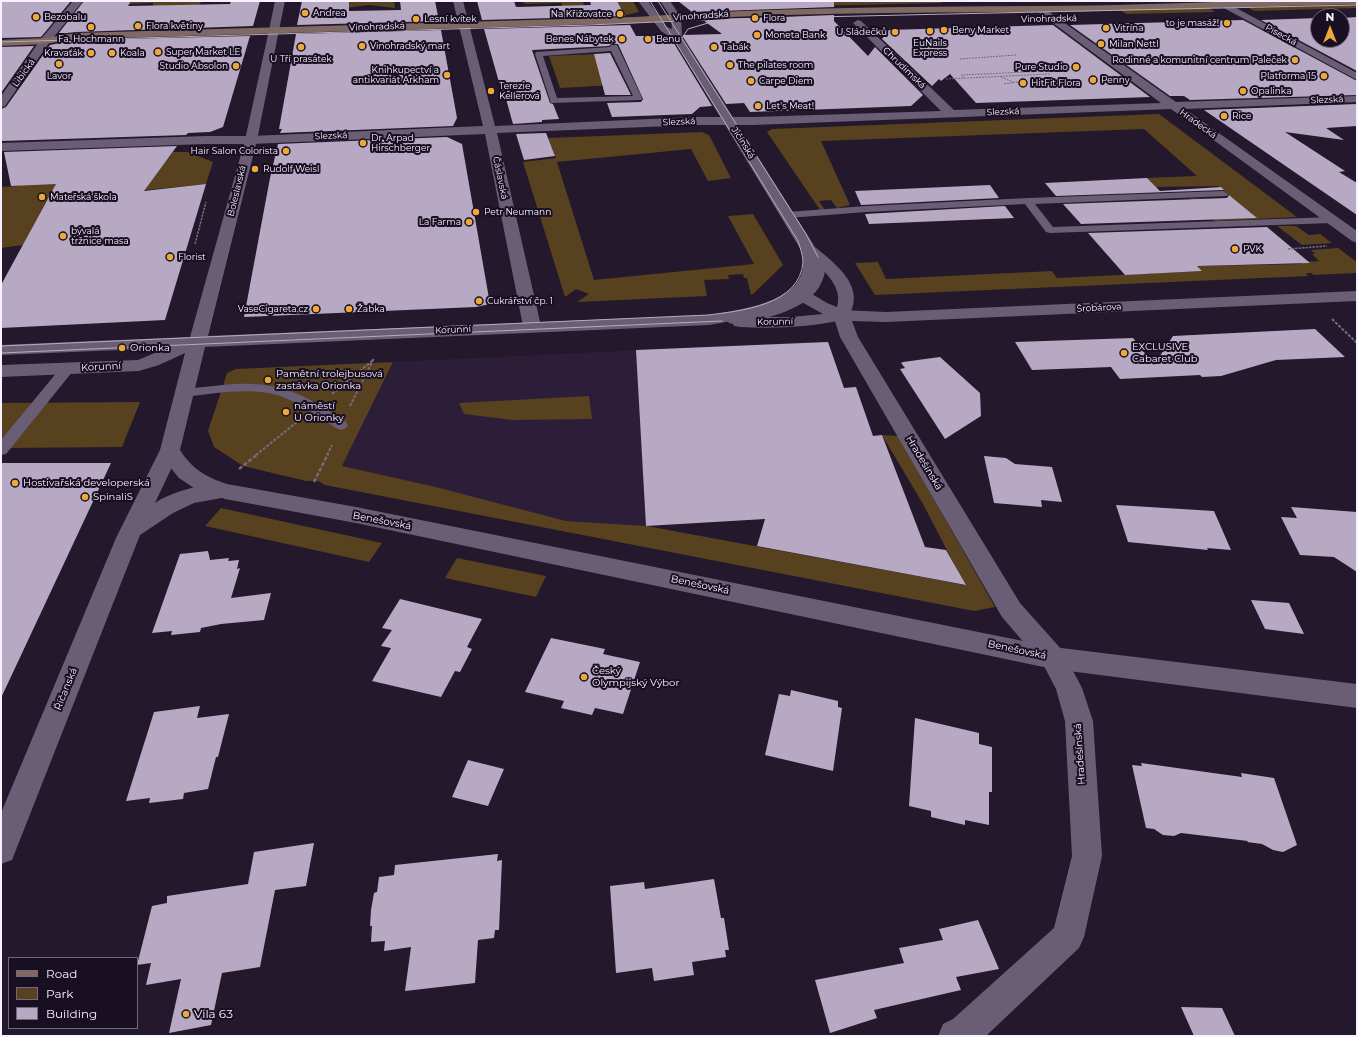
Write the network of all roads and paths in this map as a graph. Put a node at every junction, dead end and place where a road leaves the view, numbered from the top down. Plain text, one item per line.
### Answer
1 (78, 1) edge
2 (280, 1) edge
3 (458, 1) edge
4 (643, 1) edge
5 (665, 1) edge
6 (1357, 1) edge
7 (1229, 3) edge
8 (1357, 10) edge
9 (1240, 13) junction
10 (1038, 14) junction
11 (676, 17) junction
12 (657, 18) junction
13 (1068, 18) dead end
14 (1083, 18) dead end
15 (1052, 19) junction
16 (873, 22) dead end
17 (854, 23) joint
18 (465, 30) junction
19 (651, 30) dead end
20 (664, 30) junction
21 (679, 32) junction
22 (613, 33) dead end
23 (273, 35) junction
24 (45, 41) junction
25 (1, 43) edge
26 (1016, 55) dead end
27 (960, 59) dead end
28 (1047, 71) dead end
29 (992, 74) junction
30 (1050, 74) dead end
31 (1357, 77) edge
32 (964, 78) junction
33 (943, 79) dead end
34 (1025, 81) dead end
35 (1013, 82) junction
36 (1004, 84) dead end
37 (1357, 99) edge
38 (610, 101) joint
39 (1, 104) edge
40 (1173, 105) junction
41 (950, 114) junction
42 (730, 121) junction
43 (490, 129) junction
44 (251, 140) junction
45 (1, 147) edge
46 (1223, 194) dead end
47 (1028, 201) junction
48 (206, 202) dead end
49 (788, 215) junction
50 (1332, 220) junction
51 (1357, 238) edge
52 (195, 244) dead end
53 (1312, 247) dead end
54 (1288, 249) dead end
55 (814, 254) junction
56 (800, 295) junction
57 (1357, 296) edge
58 (841, 315) junction
59 (716, 320) junction
60 (532, 326) junction
61 (197, 342) junction
62 (1, 350) edge
63 (68, 368) junction
64 (1, 371) edge
65 (184, 393) junction
66 (341, 425) dead end
67 (1, 450) edge
68 (170, 450) junction
69 (225, 491) junction
70 (132, 529) junction
71 (1054, 658) junction
72 (1357, 696) edge
73 (1, 849) edge
74 (955, 1036) edge

1 - 24 street, Libická
2 - 23 street, Boleslavská
3 - 18 street, Čáslavská
4 - 12 street
5 - 11 street, Jičínská
6 - 7 main road, Vinohradská
7 - 9 street, Písecká
7 - 10 main road, Vinohradská
8 - 9 main road, Vinohradská
9 - 14 main road, Vinohradská
9 - 31 street, Písecká
10 - 11 main road, Vinohradská
10 - 15 street, Hradecká
11 - 12 main road, Vinohradská
11 - 21 street, Jičínská
12 - 18 main road, Vinohradská
12 - 20 street
13 - 15 main road, Vinohradská
15 - 40 street, Hradecká
16 - 17 main road
17 - 41 street, Chrudimská
18 - 22 main road, Vinohradská
18 - 23 main road, Vinohradská
18 - 43 street, Čáslavská
19 - 20 main road, Vinohradská
20 - 21 street, Jičínská
21 - 42 street, Jičínská
23 - 24 main road, Vinohradská
23 - 44 street, Boleslavská
24 - 25 main road, Vinohradská
24 - 39 street, Libická
26 - 27 path
28 - 29 path
29 - 32 path
29 - 35 path
30 - 32 path
32 - 33 path
34 - 35 path
35 - 36 path
37 - 40 street, Slezská
38 - 38 lane
40 - 41 street, Slezská
40 - 50 street, Hradecká
41 - 42 street, Slezská
42 - 43 street, Slezská
42 - 49 street, Jičínská
43 - 44 street, Slezská
43 - 60 street, Čáslavská
44 - 45 street, Slezská
44 - 61 street, Boleslavská
46 - 47 lane
47 - 49 lane
47 - 50 lane
48 - 52 path
49 - 55 street, Jičínská
50 - 51 street, Hradecká
53 - 54 path
55 - 56 street, Jičínská
55 - 58 street, Jičínská
56 - 58 street
56 - 59 street, Korunní
57 - 58 street, Šrobárova
58 - 59 street, Korunní
58 - 71 street, Hradešínská
59 - 60 street, Korunní
60 - 61 street, Korunní
61 - 62 street, Korunní
61 - 63 street, Korunní
61 - 65 street
63 - 64 street, Korunní
63 - 67 lane
65 - 66 lane
65 - 68 street
68 - 69 street, Benešovská
68 - 70 street, Říčanská
69 - 70 street
69 - 71 street, Benešovská
70 - 73 street, Říčanská
71 - 72 street, Benešovská
71 - 74 street, Hradešínská

